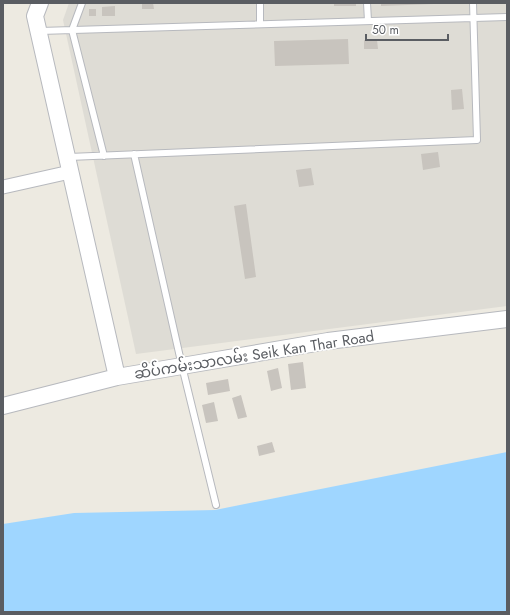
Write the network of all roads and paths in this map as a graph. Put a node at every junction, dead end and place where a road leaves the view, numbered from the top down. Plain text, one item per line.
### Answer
1 (40, 3) edge
2 (82, 3) edge
3 (260, 3) edge
4 (367, 3) edge
5 (473, 3) edge
6 (507, 17) edge
7 (474, 18) junction
8 (368, 21) junction
9 (260, 24) junction
10 (72, 30) junction
11 (38, 31) junction
12 (134, 154) junction
13 (104, 156) junction
14 (69, 164) junction
15 (3, 188) edge
16 (507, 319) edge
17 (182, 366) junction
18 (117, 377) junction
19 (3, 406) edge
20 (216, 504) dead end

1 - 11 street
2 - 10 lane
3 - 9 lane
4 - 8 lane
5 - 7 lane
6 - 7 lane
7 - 8 lane
7 - 12 lane
8 - 9 lane
9 - 10 lane
10 - 11 lane
10 - 13 lane
11 - 14 street
12 - 13 lane
12 - 17 lane
13 - 14 lane
14 - 15 street
14 - 18 street
16 - 17 street, ဆိပ်ကမ်းသာလမ်း Seik Kan Thar Road
17 - 18 street, ဆိပ်ကမ်းသာလမ်း Seik Kan Thar Road
17 - 20 lane
18 - 19 street, ဆိပ်ကမ်းသာလမ်း Seik Kan Thar Road

